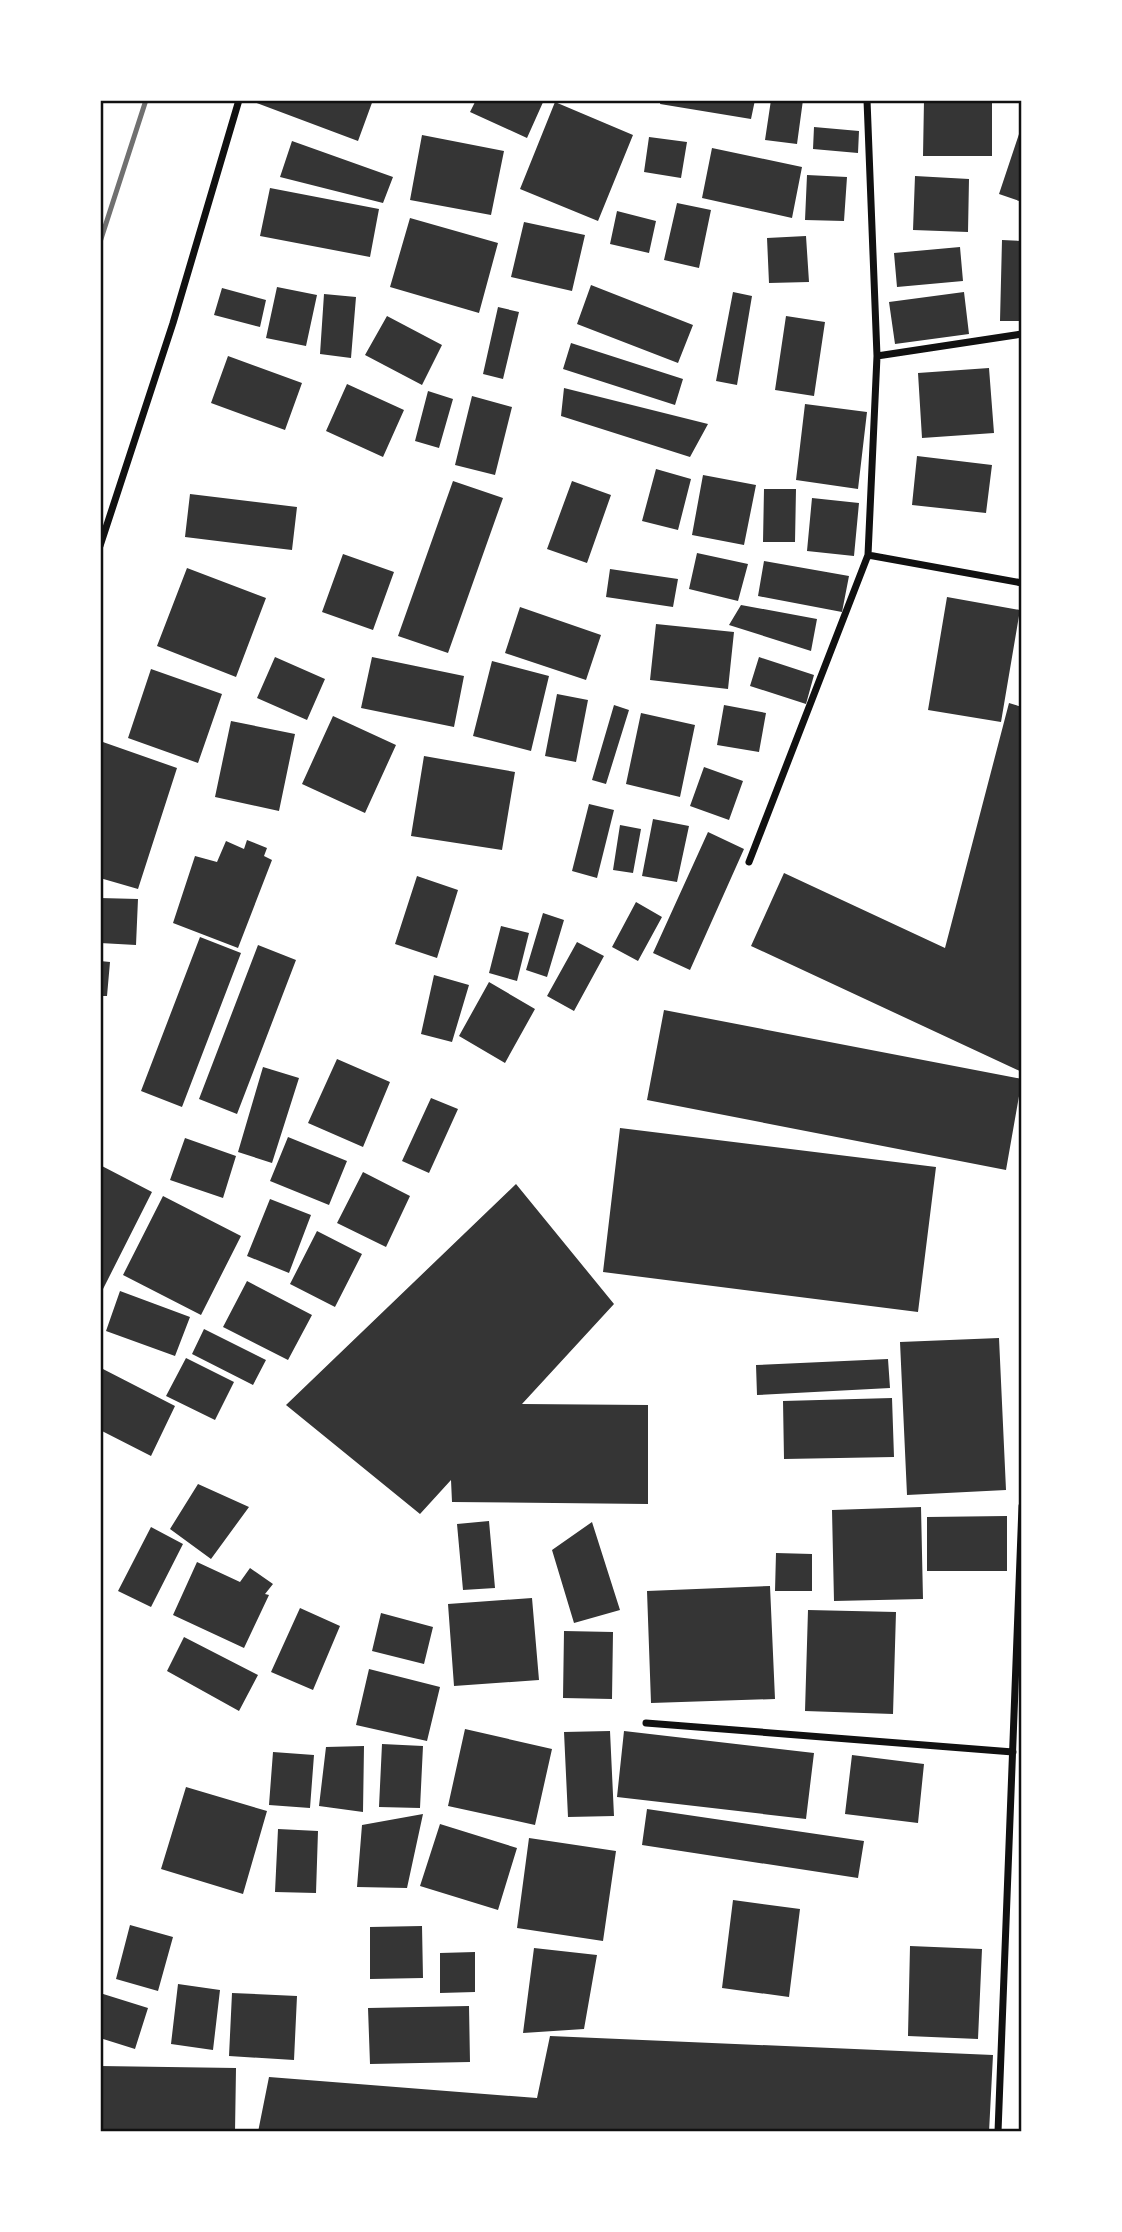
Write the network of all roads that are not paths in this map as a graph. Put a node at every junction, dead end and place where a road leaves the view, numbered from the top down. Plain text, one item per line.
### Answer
1 (239, 100) edge
2 (867, 100) edge
3 (1022, 334) edge
4 (877, 356) junction
5 (100, 546) edge
6 (868, 555) junction
7 (1022, 583) edge
8 (749, 862) dead end
9 (1022, 1506) edge
10 (646, 1723) dead end
11 (1013, 1752) junction
12 (998, 2132) edge

1 - 5 street
2 - 4 street
3 - 4 street
4 - 6 street
6 - 7 street
6 - 8 street
9 - 11 street
10 - 11 street
11 - 12 street

